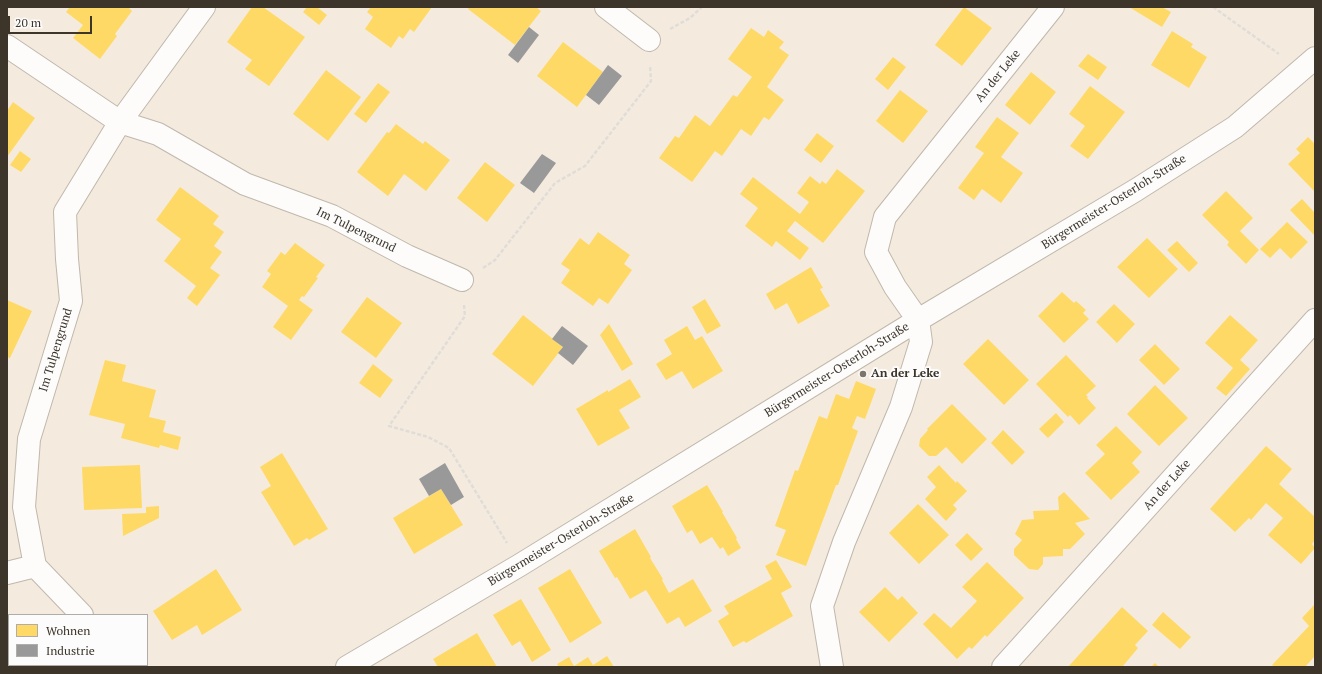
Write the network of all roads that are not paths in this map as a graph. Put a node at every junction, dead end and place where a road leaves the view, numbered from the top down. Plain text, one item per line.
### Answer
1 (204, 7) edge
2 (606, 7) edge
3 (1053, 7) edge
4 (649, 40) road end
5 (7, 46) edge
6 (1308, 64) edge
7 (120, 122) junction
8 (462, 280) road end
9 (918, 320) junction
10 (1315, 320) edge
11 (35, 566) junction
12 (7, 573) edge
13 (81, 614) edge
14 (347, 667) edge
15 (832, 667) edge
16 (1004, 667) edge

1 - 7 street, Im Tulpengrund
2 - 4 street
3 - 9 street, An der Leke
5 - 7 street, Im Tulpengrund
6 - 9 street, Bürgermeister-Osterloh-Straße
7 - 8 street, Im Tulpengrund
7 - 11 street, Im Tulpengrund
9 - 14 street, Bürgermeister-Osterloh-Straße
9 - 15 street, An der Leke
10 - 16 street, An der Leke
11 - 12 street
11 - 13 street

